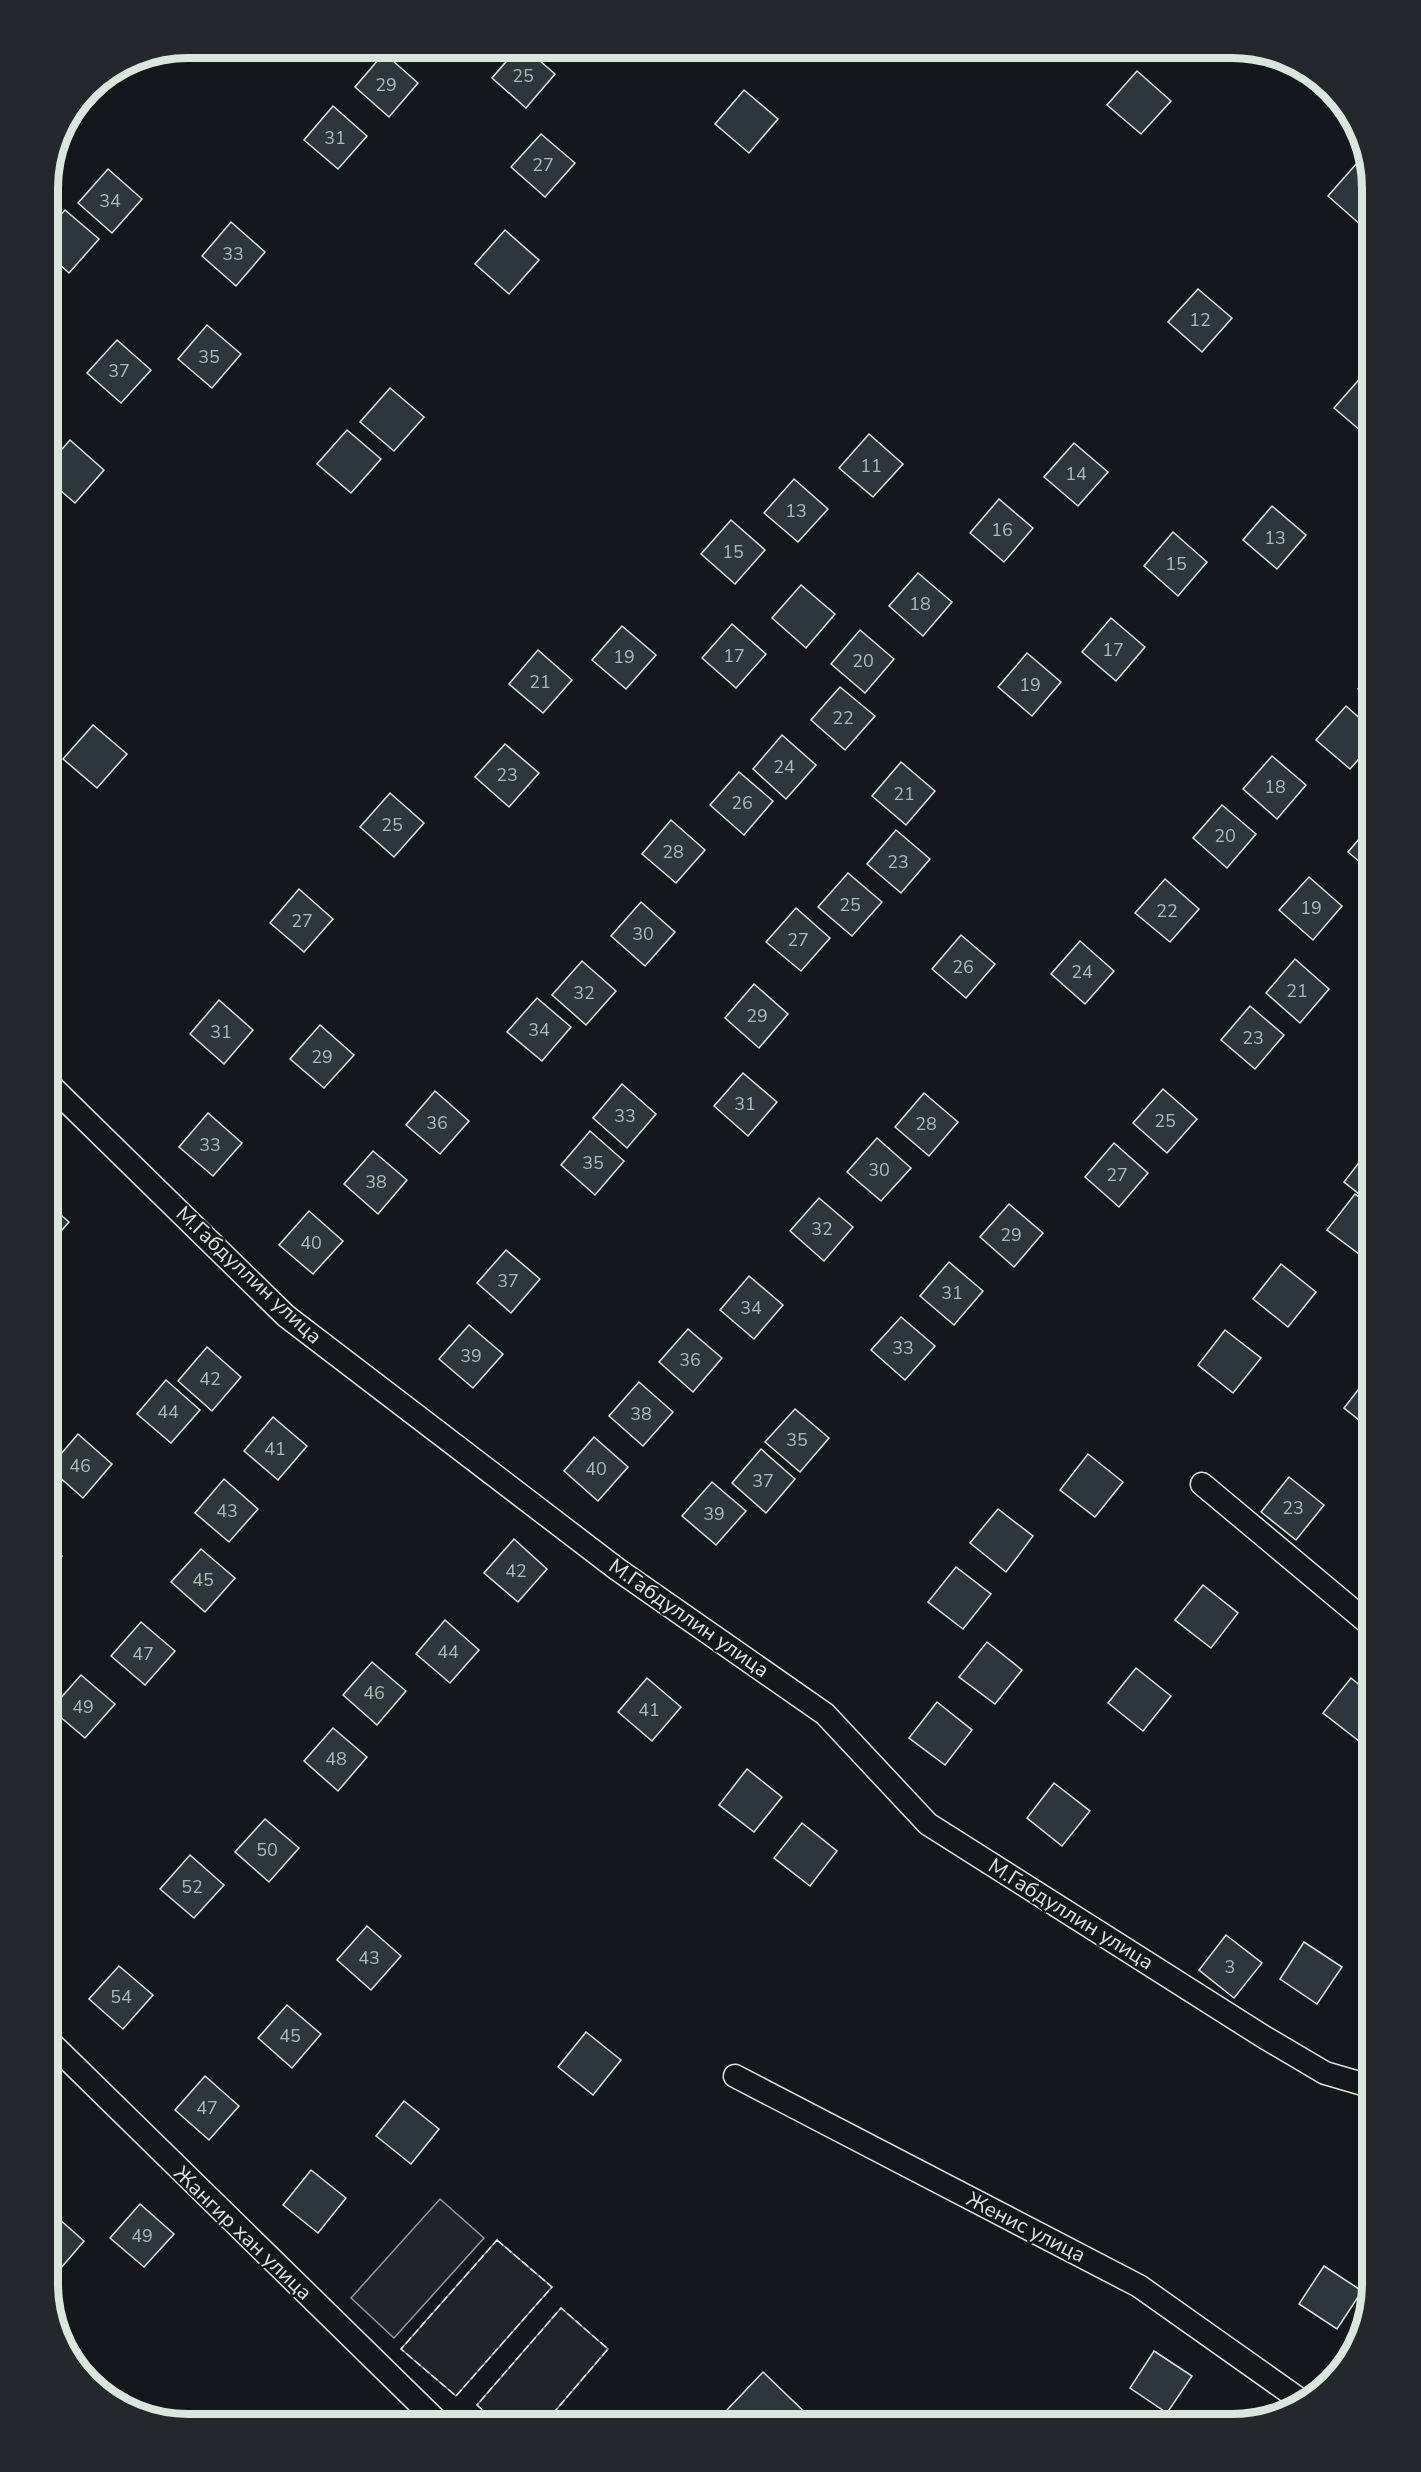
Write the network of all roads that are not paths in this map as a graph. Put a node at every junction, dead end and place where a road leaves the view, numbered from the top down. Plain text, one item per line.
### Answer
1 (59, 1093) edge
2 (1202, 1484) dead end
3 (1363, 1619) edge
4 (58, 2050) edge
5 (735, 2076) dead end
6 (1363, 2084) edge
7 (1296, 2397) edge
8 (429, 2413) edge

1 - 6 street, М.Габдуллин улица
2 - 3 street
4 - 8 street, Жангир хан улица
5 - 7 street, Женис улица

